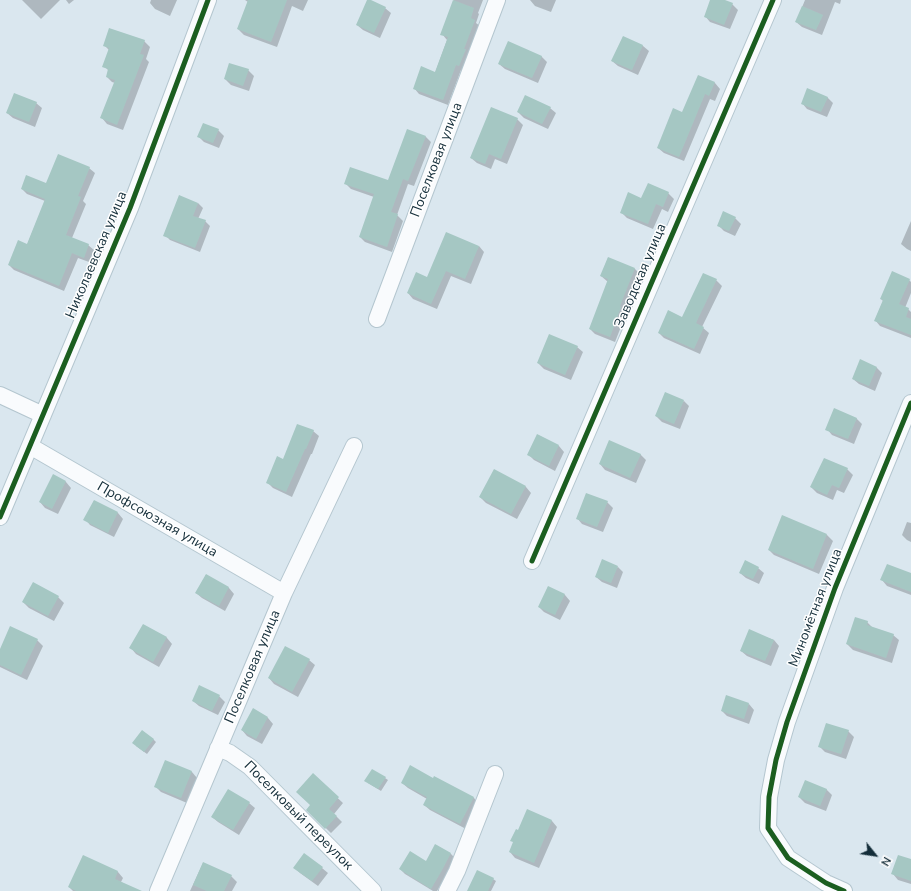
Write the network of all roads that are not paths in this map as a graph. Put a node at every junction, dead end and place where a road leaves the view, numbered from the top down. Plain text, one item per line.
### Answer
1 (208, 0) edge
2 (497, 0) edge
3 (773, 0) edge
4 (376, 320) dead end
5 (0, 395) edge
6 (911, 403) edge
7 (43, 415) junction
8 (30, 446) junction
9 (354, 446) dead end
10 (0, 517) edge
11 (532, 561) dead end
12 (284, 594) junction
13 (218, 748) junction
14 (495, 774) dead end
15 (158, 891) edge
16 (373, 891) edge
17 (447, 891) edge
18 (844, 891) edge

1 - 7 street, Николаевская улица
2 - 4 street, Поселковая улица
3 - 11 street, Заводская улица
5 - 7 street
6 - 18 street, Миномётная улица
7 - 8 street, Николаевская улица
8 - 10 street, Николаевская улица
8 - 12 street, Профсоюзная улица
9 - 12 street, Поселковая улица
12 - 13 street, Поселковая улица
13 - 15 street, Поселковая улица
13 - 16 street, Поселковый переулок
14 - 17 street

